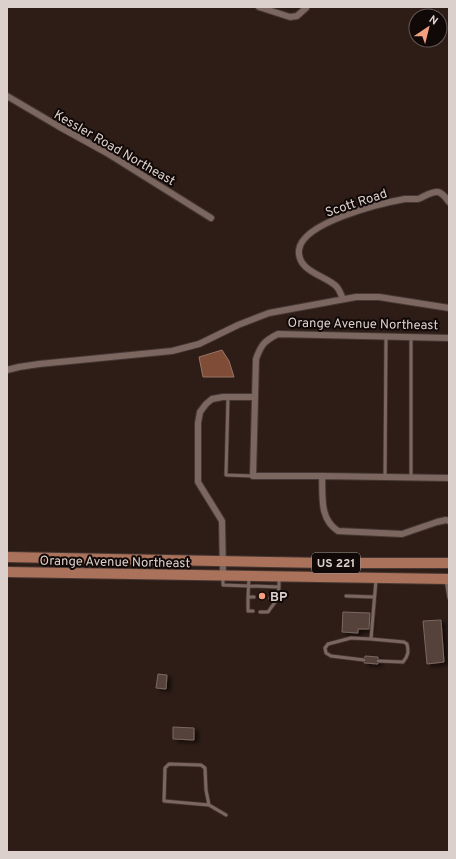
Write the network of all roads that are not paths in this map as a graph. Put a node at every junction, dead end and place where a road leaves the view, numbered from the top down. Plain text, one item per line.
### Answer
1 (259, 7) edge
2 (306, 8) dead end
3 (7, 96) edge
4 (449, 202) edge
5 (211, 218) dead end
6 (344, 299) junction
7 (449, 308) edge
8 (386, 336) junction
9 (411, 337) junction
10 (449, 338) edge
11 (7, 370) edge
12 (228, 397) junction
13 (254, 397) junction
14 (253, 476) junction
15 (322, 476) junction
16 (385, 477) junction
17 (411, 477) junction
18 (449, 478) edge
19 (449, 521) edge
20 (7, 557) edge
21 (223, 560) junction
22 (449, 563) edge
23 (7, 572) edge
24 (223, 575) junction
25 (249, 576) junction
26 (279, 576) junction
27 (376, 578) junction
28 (448, 579) edge
29 (249, 586) junction
30 (279, 587) junction
31 (346, 596) dead end
32 (248, 597) junction
33 (254, 597) dead end
34 (270, 598) dead end
35 (278, 598) junction
36 (374, 598) junction
37 (449, 598) edge
38 (253, 612) dead end
39 (260, 612) dead end
40 (371, 639) junction
41 (364, 660) dead end
42 (378, 661) dead end
43 (209, 804) junction
44 (226, 815) dead end

1 - 2 street
3 - 5 street, Kessler Road Northeast
4 - 6 street, Scott Road
6 - 7 street
6 - 11 street
8 - 9 street, Orange Avenue Northeast
8 - 13 street, Orange Avenue Northeast
8 - 16 lane
9 - 10 street, Orange Avenue Northeast
9 - 17 lane
12 - 13 street
12 - 14 lane
12 - 21 street
13 - 14 street, Orange Avenue Northeast
14 - 15 street
15 - 16 street
15 - 19 street
16 - 17 street
17 - 18 street
20 - 21 highway, Orange Avenue Northeast / US 221
21 - 22 highway, Orange Avenue Northeast / US 221
21 - 24 street
23 - 24 highway, Orange Avenue Northeast / US 221
24 - 25 highway, Orange Avenue Northeast / US 221
24 - 29 lane
25 - 26 highway, Orange Avenue Northeast / US 221
25 - 29 lane
26 - 27 highway, Orange Avenue Northeast / US 221
26 - 30 lane
27 - 28 highway, Orange Avenue Northeast / US 221
27 - 36 lane
28 - 37 lane
29 - 30 lane
29 - 32 lane
30 - 35 lane
31 - 36 lane
32 - 33 lane
32 - 38 lane
34 - 35 lane
35 - 39 lane
36 - 40 lane
40 - 41 lane
40 - 42 lane
43 - 43 lane
43 - 44 lane

